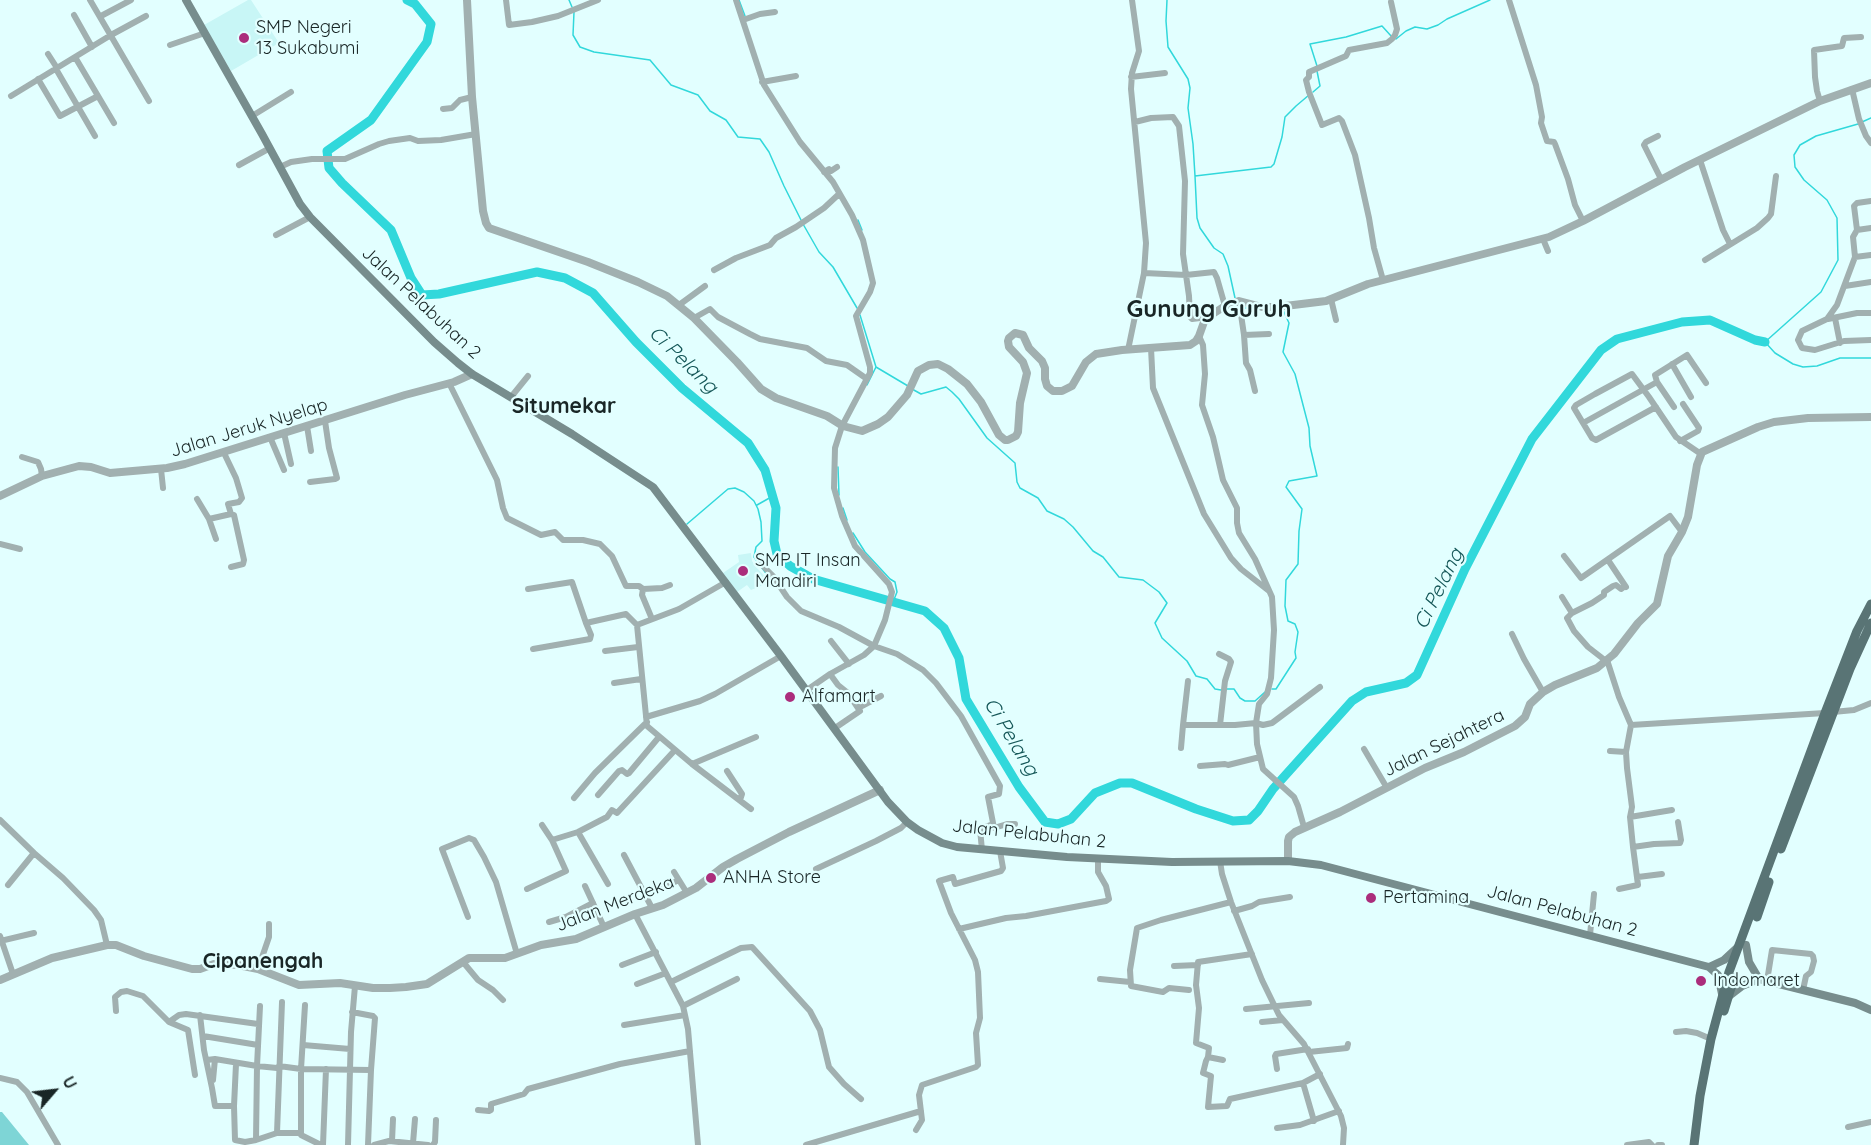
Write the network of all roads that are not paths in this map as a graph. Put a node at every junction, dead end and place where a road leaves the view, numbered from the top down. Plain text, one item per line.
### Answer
1 (90, 0) edge
2 (131, 0) edge
3 (186, 0) edge
4 (467, 0) edge
5 (506, 0) edge
6 (598, 0) edge
7 (1132, 0) edge
8 (1509, 0) edge
9 (1391, 2) dead end
10 (738, 3) edge
11 (775, 12) dead end
12 (74, 15) dead end
13 (101, 16) junction
14 (146, 16) dead end
15 (744, 20) junction
16 (205, 33) junction
17 (111, 35) junction
18 (1861, 37) dead end
19 (170, 45) dead end
20 (92, 47) junction
21 (48, 54) dead end
22 (75, 57) junction
23 (56, 68) junction
24 (1164, 73) dead end
25 (796, 76) dead end
26 (1131, 77) junction
27 (38, 79) junction
28 (764, 82) junction
29 (1871, 83) edge
30 (1852, 89) junction
31 (291, 92) dead end
32 (11, 96) dead end
33 (98, 96) junction
34 (472, 97) junction
35 (148, 101) dead end
36 (1820, 101) junction
37 (79, 108) junction
38 (443, 109) dead end
39 (252, 116) junction
40 (1135, 122) junction
41 (114, 123) dead end
42 (476, 134) junction
43 (95, 136) dead end
44 (1658, 136) dead end
45 (1871, 143) edge
46 (270, 148) junction
47 (1700, 160) junction
48 (239, 165) dead end
49 (280, 167) junction
50 (837, 167) dead end
51 (826, 171) junction
52 (1776, 176) dead end
53 (1661, 179) junction
54 (839, 194) junction
55 (1871, 201) edge
56 (310, 217) junction
57 (1583, 221) junction
58 (1871, 228) edge
59 (1857, 230) junction
60 (276, 235) dead end
61 (1543, 239) junction
62 (1730, 244) junction
63 (1548, 251) dead end
64 (1871, 255) edge
65 (1855, 257) junction
66 (1705, 260) dead end
67 (714, 270) dead end
68 (1144, 273) junction
69 (1186, 275) junction
70 (1383, 279) junction
71 (1871, 282) edge
72 (1845, 285) junction
73 (705, 286) dead end
74 (1331, 299) junction
75 (1239, 301) junction
76 (679, 305) junction
77 (1225, 306) junction
78 (1871, 313) edge
79 (1208, 317) junction
80 (694, 318) junction
81 (1831, 318) junction
82 (1336, 320) dead end
83 (1269, 334) dead end
84 (1244, 335) junction
85 (1199, 336) junction
86 (1871, 339) edge
87 (1840, 343) junction
88 (1151, 348) junction
89 (1128, 350) junction
90 (1672, 364) junction
91 (472, 374) junction
92 (528, 376) dead end
93 (867, 379) junction
94 (1657, 382) junction
95 (449, 383) junction
96 (1706, 383) dead end
97 (1644, 390) junction
98 (1255, 391) dead end
99 (1691, 397) dead end
100 (511, 398) junction
101 (1683, 404) dead end
102 (1656, 407) junction
103 (1674, 407) dead end
104 (1871, 417) edge
105 (325, 421) junction
106 (1583, 423) junction
107 (307, 426) junction
108 (844, 427) junction
109 (284, 433) junction
110 (270, 437) junction
111 (1680, 441) junction
112 (311, 451) dead end
113 (224, 453) junction
114 (1701, 454) junction
115 (22, 457) dead end
116 (291, 464) dead end
117 (161, 469) junction
118 (284, 470) dead end
119 (42, 476) junction
120 (310, 482) dead end
121 (163, 488) dead end
122 (0, 496) edge
123 (197, 499) dead end
124 (231, 514) junction
125 (209, 519) junction
126 (1682, 532) junction
127 (216, 539) dead end
128 (0, 544) edge
129 (20, 549) dead end
130 (761, 554) dead end
131 (1564, 556) dead end
132 (1608, 560) junction
133 (231, 567) dead end
134 (726, 582) junction
135 (669, 585) dead end
136 (528, 589) dead end
137 (643, 589) junction
138 (1270, 591) junction
139 (1562, 597) dead end
140 (1871, 604) edge
141 (1572, 614) junction
142 (652, 619) junction
143 (586, 623) junction
144 (1871, 623) edge
145 (637, 625) junction
146 (1512, 634) dead end
147 (831, 641) dead end
148 (874, 646) junction
149 (638, 647) junction
150 (533, 649) dead end
151 (605, 651) dead end
152 (1220, 654) dead end
153 (782, 656) junction
154 (1607, 660) junction
155 (849, 664) junction
156 (830, 674) junction
157 (642, 679) junction
158 (1188, 681) dead end
159 (614, 683) dead end
160 (1320, 687) dead end
161 (807, 690) junction
162 (1543, 692) junction
163 (881, 696) dead end
164 (1871, 703) edge
165 (858, 708) junction
166 (1829, 712) junction
167 (647, 720) junction
168 (1256, 723) junction
169 (1183, 725) junction
170 (1220, 725) junction
171 (1631, 725) junction
172 (835, 728) junction
173 (659, 737) junction
174 (756, 737) dead end
175 (1181, 748) dead end
176 (1364, 749) dead end
177 (675, 750) junction
178 (1610, 751) dead end
179 (1626, 752) junction
180 (1260, 757) junction
181 (692, 764) junction
182 (1200, 766) dead end
183 (727, 771) dead end
184 (1387, 788) junction
185 (880, 790) junction
186 (598, 795) dead end
187 (574, 798) dead end
188 (740, 800) junction
189 (751, 809) dead end
190 (1672, 810) dead end
191 (1630, 817) junction
192 (0, 820) edge
193 (907, 822) junction
194 (1678, 822) dead end
195 (993, 824) junction
196 (1015, 824) dead end
197 (542, 825) dead end
198 (1304, 827) junction
199 (578, 832) junction
200 (552, 840) junction
201 (1632, 847) junction
202 (982, 850) junction
203 (1000, 851) junction
204 (34, 854) junction
205 (624, 855) dead end
206 (1098, 858) junction
207 (1220, 861) junction
208 (1288, 861) junction
209 (816, 869) dead end
210 (674, 872) dead end
211 (1662, 874) dead end
212 (1638, 876) junction
213 (679, 880) junction
214 (608, 884) dead end
215 (8, 885) dead end
216 (585, 886) dead end
217 (527, 889) dead end
218 (1619, 889) dead end
219 (644, 891) junction
220 (687, 893) junction
221 (1594, 894) dead end
222 (1290, 897) dead end
223 (1231, 902) junction
224 (593, 903) junction
225 (652, 908) junction
226 (1234, 911) junction
227 (635, 914) junction
228 (468, 917) dead end
229 (549, 922) dead end
230 (269, 924) dead end
231 (604, 927) junction
232 (959, 928) junction
233 (34, 933) dead end
234 (1590, 935) junction
235 (1, 939) edge
236 (107, 945) junction
237 (1743, 945) junction
238 (656, 952) junction
239 (517, 954) junction
240 (1252, 954) junction
241 (8, 958) junction
242 (0, 961) edge
243 (463, 962) junction
244 (622, 965) dead end
245 (1198, 965) junction
246 (1174, 966) dead end
247 (1709, 967) junction
248 (258, 969) junction
249 (666, 973) junction
250 (13, 974) junction
251 (737, 979) dead end
252 (1100, 979) dead end
253 (0, 980) edge
254 (1763, 980) junction
255 (671, 982) junction
256 (1130, 982) junction
257 (637, 984) dead end
258 (356, 986) junction
259 (1189, 990) dead end
260 (1803, 990) junction
261 (1724, 997) junction
262 (503, 1000) dead end
263 (282, 1002) dead end
264 (1309, 1003) dead end
265 (305, 1005) dead end
266 (260, 1006) dead end
267 (683, 1006) junction
268 (1275, 1006) junction
269 (1246, 1009) dead end
270 (1871, 1010) edge
271 (116, 1011) dead end
272 (352, 1012) junction
273 (200, 1015) junction
274 (685, 1015) junction
275 (1283, 1020) junction
276 (169, 1022) junction
277 (1262, 1022) dead end
278 (258, 1024) junction
279 (624, 1025) dead end
280 (1676, 1032) dead end
281 (203, 1036) junction
282 (1711, 1038) junction
283 (1348, 1044) dead end
284 (258, 1045) junction
285 (303, 1045) junction
286 (350, 1049) junction
287 (690, 1051) junction
288 (1308, 1051) junction
289 (1208, 1057) junction
290 (207, 1059) junction
291 (215, 1059) junction
292 (1223, 1060) dead end
293 (236, 1064) junction
294 (257, 1066) junction
295 (279, 1066) junction
296 (326, 1069) junction
297 (349, 1069) junction
298 (301, 1070) junction
299 (371, 1070) junction
300 (1277, 1070) dead end
301 (1320, 1074) junction
302 (195, 1075) dead end
303 (0, 1078) edge
304 (1303, 1083) junction
305 (213, 1088) junction
306 (861, 1099) dead end
307 (234, 1106) junction
308 (478, 1110) dead end
309 (921, 1110) junction
310 (1339, 1111) junction
311 (393, 1119) dead end
312 (415, 1119) dead end
313 (436, 1120) dead end
314 (1314, 1121) junction
315 (1871, 1122) edge
316 (1848, 1127) dead end
317 (1277, 1128) dead end
318 (916, 1130) dead end
319 (277, 1133) junction
320 (301, 1133) junction
321 (256, 1140) junction
322 (392, 1142) junction
323 (412, 1143) junction
324 (244, 1144) edge
325 (58, 1145) edge
326 (322, 1145) edge
327 (348, 1145) edge
328 (368, 1145) edge
329 (374, 1145) edge
330 (428, 1145) edge
331 (433, 1145) edge
332 (698, 1145) edge
333 (806, 1145) edge
334 (1343, 1145) edge
335 (1627, 1145) edge
336 (1652, 1145) edge
337 (1694, 1145) edge
338 (1699, 1145) edge

1 - 13 street
2 - 13 street
3 - 16 main road, Jalan Pelabuhan 2
4 - 34 street
5 - 6 street
7 - 26 street
8 - 57 street
9 - 70 street
10 - 15 street
11 - 15 street
12 - 20 street
13 - 17 street
14 - 17 street
15 - 28 street
16 - 19 street
16 - 39 main road, Jalan Pelabuhan 2
17 - 20 street
17 - 35 street
18 - 36 street
20 - 22 street
21 - 23 street
22 - 23 street
22 - 33 street
23 - 27 street
23 - 37 street
24 - 26 street
25 - 28 street
26 - 40 street
27 - 32 street
27 - 37 street
28 - 51 street
29 - 30 street
30 - 36 street
30 - 45 street
31 - 39 street
33 - 37 street
33 - 41 street
34 - 38 street
34 - 42 street
36 - 47 street
37 - 43 street
39 - 46 main road, Jalan Pelabuhan 2
40 - 68 street
40 - 69 street
42 - 49 street
42 - 76 street
44 - 53 street
46 - 48 street
46 - 49 main road, Jalan Pelabuhan 2
47 - 53 street
47 - 62 street
49 - 56 main road, Jalan Pelabuhan 2
50 - 51 street
51 - 54 street
52 - 62 street
53 - 57 street
54 - 67 street
54 - 93 street
55 - 59 street
56 - 60 street
56 - 91 main road, Jalan Pelabuhan 2
57 - 61 street
58 - 59 street
59 - 65 street
61 - 63 street
61 - 70 street
62 - 66 street
64 - 65 street
65 - 72 street
68 - 69 street
68 - 89 street
69 - 77 street
69 - 79 street
70 - 74 street
71 - 72 street
72 - 81 street
73 - 76 street
74 - 75 street
74 - 82 street
75 - 77 street
75 - 84 street
76 - 80 street
77 - 79 street
78 - 81 street
79 - 85 street
80 - 93 street
80 - 108 street
81 - 87 street
81 - 87 street
83 - 84 street
84 - 98 street
85 - 88 street
85 - 138 street
86 - 87 street
88 - 89 street
88 - 138 street
89 - 108 street
90 - 94 street
90 - 96 street
90 - 99 street
91 - 95 street, Jalan Jeruk Nyelap
91 - 100 main road, Jalan Pelabuhan 2
92 - 100 street
93 - 108 street
94 - 97 street
94 - 103 street
95 - 105 street, Jalan Jeruk Nyelap
95 - 137 street
97 - 102 street
97 - 106 street
97 - 106 street
100 - 134 main road, Jalan Pelabuhan 2
101 - 111 street
102 - 106 street
102 - 111 street
104 - 114 street
105 - 107 street, Jalan Jeruk Nyelap
105 - 120 street
107 - 109 street, Jalan Jeruk Nyelap
107 - 112 street
108 - 148 street
109 - 110 street, Jalan Jeruk Nyelap
109 - 116 street
110 - 113 street, Jalan Jeruk Nyelap
110 - 118 street
111 - 114 street
113 - 117 street, Jalan Jeruk Nyelap
113 - 124 street
114 - 126 street, Jalan Sejahtera
115 - 119 street
117 - 119 street, Jalan Jeruk Nyelap
117 - 121 street
119 - 122 street, Jalan Jeruk Nyelap
123 - 125 street
124 - 125 street
124 - 133 street
125 - 127 street
126 - 132 street
126 - 154 street, Jalan Sejahtera
128 - 129 street
130 - 148 street
131 - 132 street
132 - 141 street
134 - 142 street
134 - 153 main road, Jalan Pelabuhan 2
135 - 137 street
136 - 143 street
137 - 142 street
138 - 168 street
139 - 141 street
140 - 166 main road
141 - 154 street
142 - 145 street
143 - 145 street
143 - 150 street
144 - 166 main road
145 - 149 street
146 - 162 street
147 - 155 street
148 - 155 street
148 - 195 street
149 - 151 street
149 - 157 street
152 - 170 street
153 - 161 main road, Jalan Pelabuhan 2
153 - 167 street
154 - 162 street, Jalan Sejahtera
154 - 171 street
155 - 156 street
156 - 161 street
156 - 165 street
157 - 159 street
157 - 167 street
158 - 169 street
160 - 168 street
161 - 172 main road, Jalan Pelabuhan 2
162 - 184 street, Jalan Sejahtera
163 - 165 street
164 - 166 street
165 - 172 street
166 - 171 street
166 - 237 main road
167 - 173 street
167 - 187 street
168 - 170 street
168 - 180 street
169 - 170 street
169 - 175 street
171 - 179 street
172 - 185 main road, Jalan Pelabuhan 2
173 - 177 street
173 - 186 street
174 - 181 street
176 - 184 street
177 - 181 street
177 - 199 street
178 - 179 street
179 - 191 street
180 - 182 street
180 - 198 street
181 - 188 street
183 - 188 street
184 - 198 street, Jalan Sejahtera
185 - 193 main road, Jalan Pelabuhan 2
185 - 220 street, Jalan Merdeka
188 - 189 street
190 - 191 street
191 - 201 street
192 - 204 street
193 - 202 main road, Jalan Pelabuhan 2
193 - 209 street
194 - 201 street
195 - 196 street
195 - 202 street
197 - 200 street
198 - 208 street
199 - 200 street
199 - 214 street
200 - 217 street
201 - 212 street
202 - 203 main road, Jalan Pelabuhan 2
203 - 206 main road, Jalan Pelabuhan 2
203 - 232 street
204 - 215 street
204 - 236 street
205 - 219 street
206 - 207 main road, Jalan Pelabuhan 2
206 - 232 street
207 - 208 main road, Jalan Pelabuhan 2
207 - 223 street
208 - 234 main road, Jalan Pelabuhan 2
210 - 213 street
211 - 212 street
212 - 218 street
213 - 219 street
213 - 220 street
216 - 224 street
219 - 225 street
220 - 225 street, Jalan Merdeka
221 - 234 street
222 - 226 street
223 - 226 street
223 - 256 street
224 - 229 street
224 - 231 street
225 - 227 street, Jalan Merdeka
226 - 240 street
227 - 231 street, Jalan Merdeka
227 - 238 street
228 - 239 street
230 - 248 street
231 - 239 street, Jalan Merdeka
232 - 309 street
233 - 235 street
234 - 247 main road, Jalan Pelabuhan 2
235 - 241 street
236 - 248 street, Jalan Merdeka
236 - 250 street, Jalan Merdeka
237 - 247 main road
237 - 254 main road
237 - 261 main road
238 - 244 street
238 - 249 street
239 - 243 street, Jalan Merdeka
240 - 245 street
240 - 268 street
241 - 242 street
241 - 250 street
243 - 258 street, Jalan Merdeka
243 - 262 street
245 - 246 street
245 - 289 street
247 - 261 main road
248 - 258 street, Jalan Merdeka
249 - 255 street
249 - 257 street
250 - 253 street, Jalan Merdeka
251 - 267 street
252 - 256 street
254 - 260 main road
254 - 260 street
254 - 261 main road
255 - 267 street
255 - 306 street
256 - 259 street
258 - 272 street
260 - 270 main road
261 - 282 main road
261 - 338 main road
263 - 295 street
264 - 268 street
265 - 285 street
266 - 278 street
267 - 274 street
268 - 269 street
268 - 275 street
271 - 276 street
272 - 286 street
272 - 299 street
273 - 276 street
273 - 278 street
273 - 281 street
274 - 279 street
274 - 287 street
275 - 277 street
275 - 288 street
276 - 302 street
278 - 284 street
280 - 282 street
281 - 284 street
281 - 290 street
282 - 337 main road
283 - 288 street
284 - 294 street
285 - 286 street
285 - 298 street
286 - 297 street
287 - 308 street
287 - 332 street
288 - 300 street
288 - 301 street
289 - 292 street
289 - 304 street
290 - 291 street
290 - 305 street
291 - 293 street
291 - 305 street
293 - 294 street
293 - 307 street
294 - 295 street
294 - 321 street
295 - 298 street
295 - 319 street
296 - 297 street
296 - 298 street
296 - 326 street
297 - 299 street
297 - 327 street
298 - 320 street
299 - 328 street
301 - 304 street
301 - 310 street
303 - 325 street
304 - 314 street
305 - 307 street
307 - 324 street
309 - 318 street
309 - 333 street
310 - 314 street
310 - 334 street
311 - 322 street
312 - 323 street
313 - 331 street
314 - 317 street
315 - 316 street
319 - 320 street
319 - 321 street
320 - 326 street
321 - 324 street
322 - 323 street
322 - 329 street
323 - 330 street
335 - 336 street

